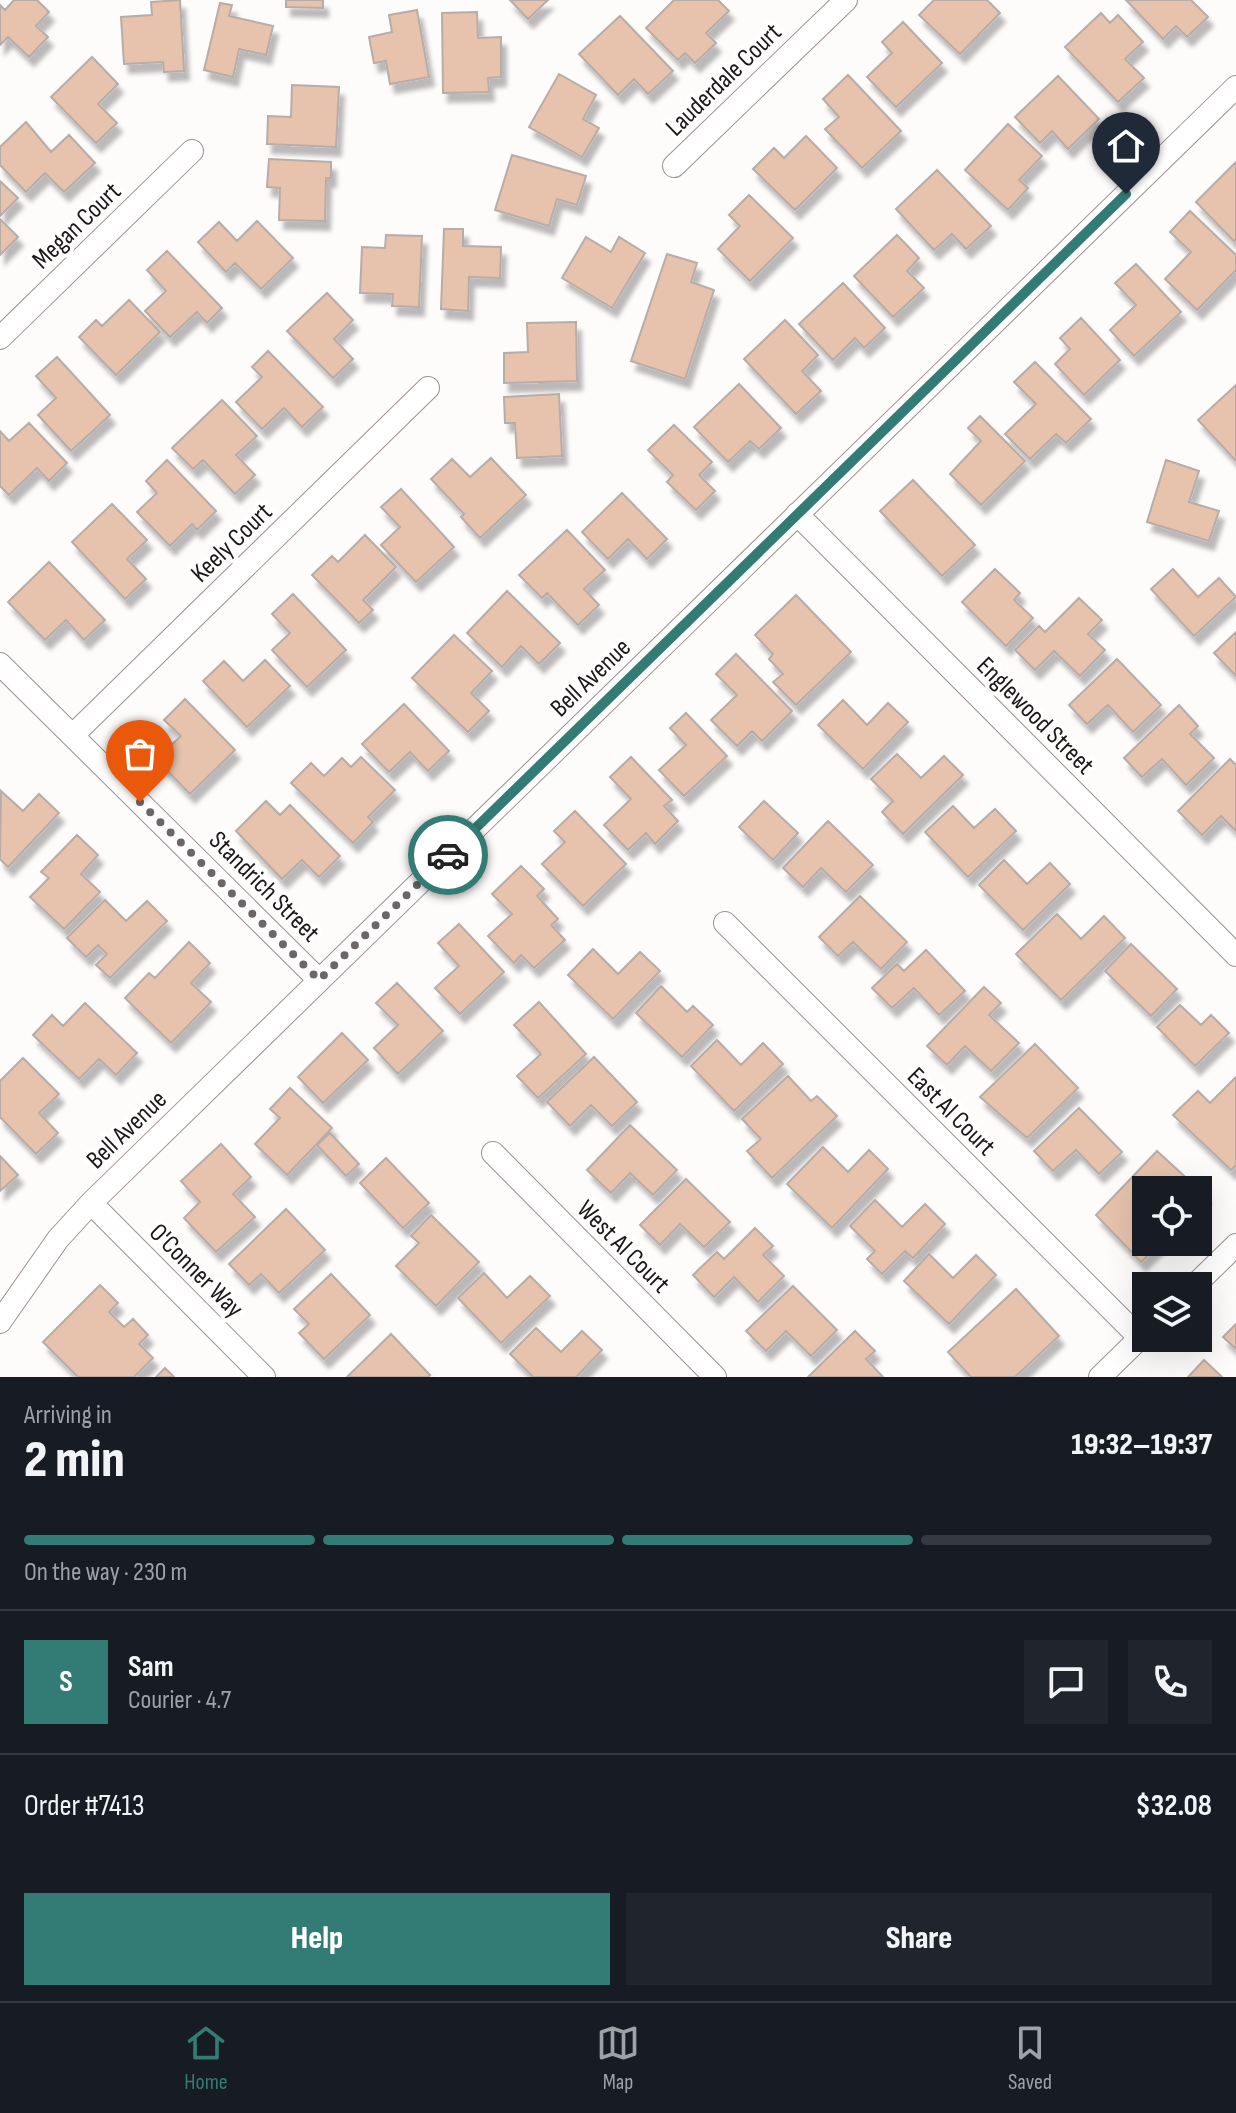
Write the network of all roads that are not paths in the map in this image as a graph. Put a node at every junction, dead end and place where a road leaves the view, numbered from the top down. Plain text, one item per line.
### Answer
1 (846, 0) edge
2 (1236, 87) edge
3 (192, 151) dead end
4 (674, 166) dead end
5 (0, 338) edge
6 (428, 388) dead end
7 (797, 514) junction
8 (0, 664) edge
9 (73, 735) junction
10 (725, 923) dead end
11 (1236, 955) edge
12 (319, 980) junction
13 (493, 1153) dead end
14 (91, 1203) junction
15 (1236, 1245) edge
16 (1208, 1272) edge
17 (0, 1322) edge
18 (1132, 1324) edge
19 (1132, 1346) edge
20 (264, 1377) edge
21 (715, 1377) edge
22 (1100, 1377) edge

1 - 4 street, Lauderdale Court
2 - 7 street, Bell Avenue
3 - 5 street, Megan Court
6 - 9 street, Keely Court
7 - 11 street, Englewood Street
7 - 12 street, Bell Avenue
8 - 9 street, Standrich Street
9 - 12 street, Standrich Street
10 - 18 street, East Al Court
12 - 14 street, Bell Avenue
13 - 21 street, West Al Court
14 - 17 street, Bell Avenue
14 - 20 street, O'Conner Way
15 - 16 street
19 - 22 street

